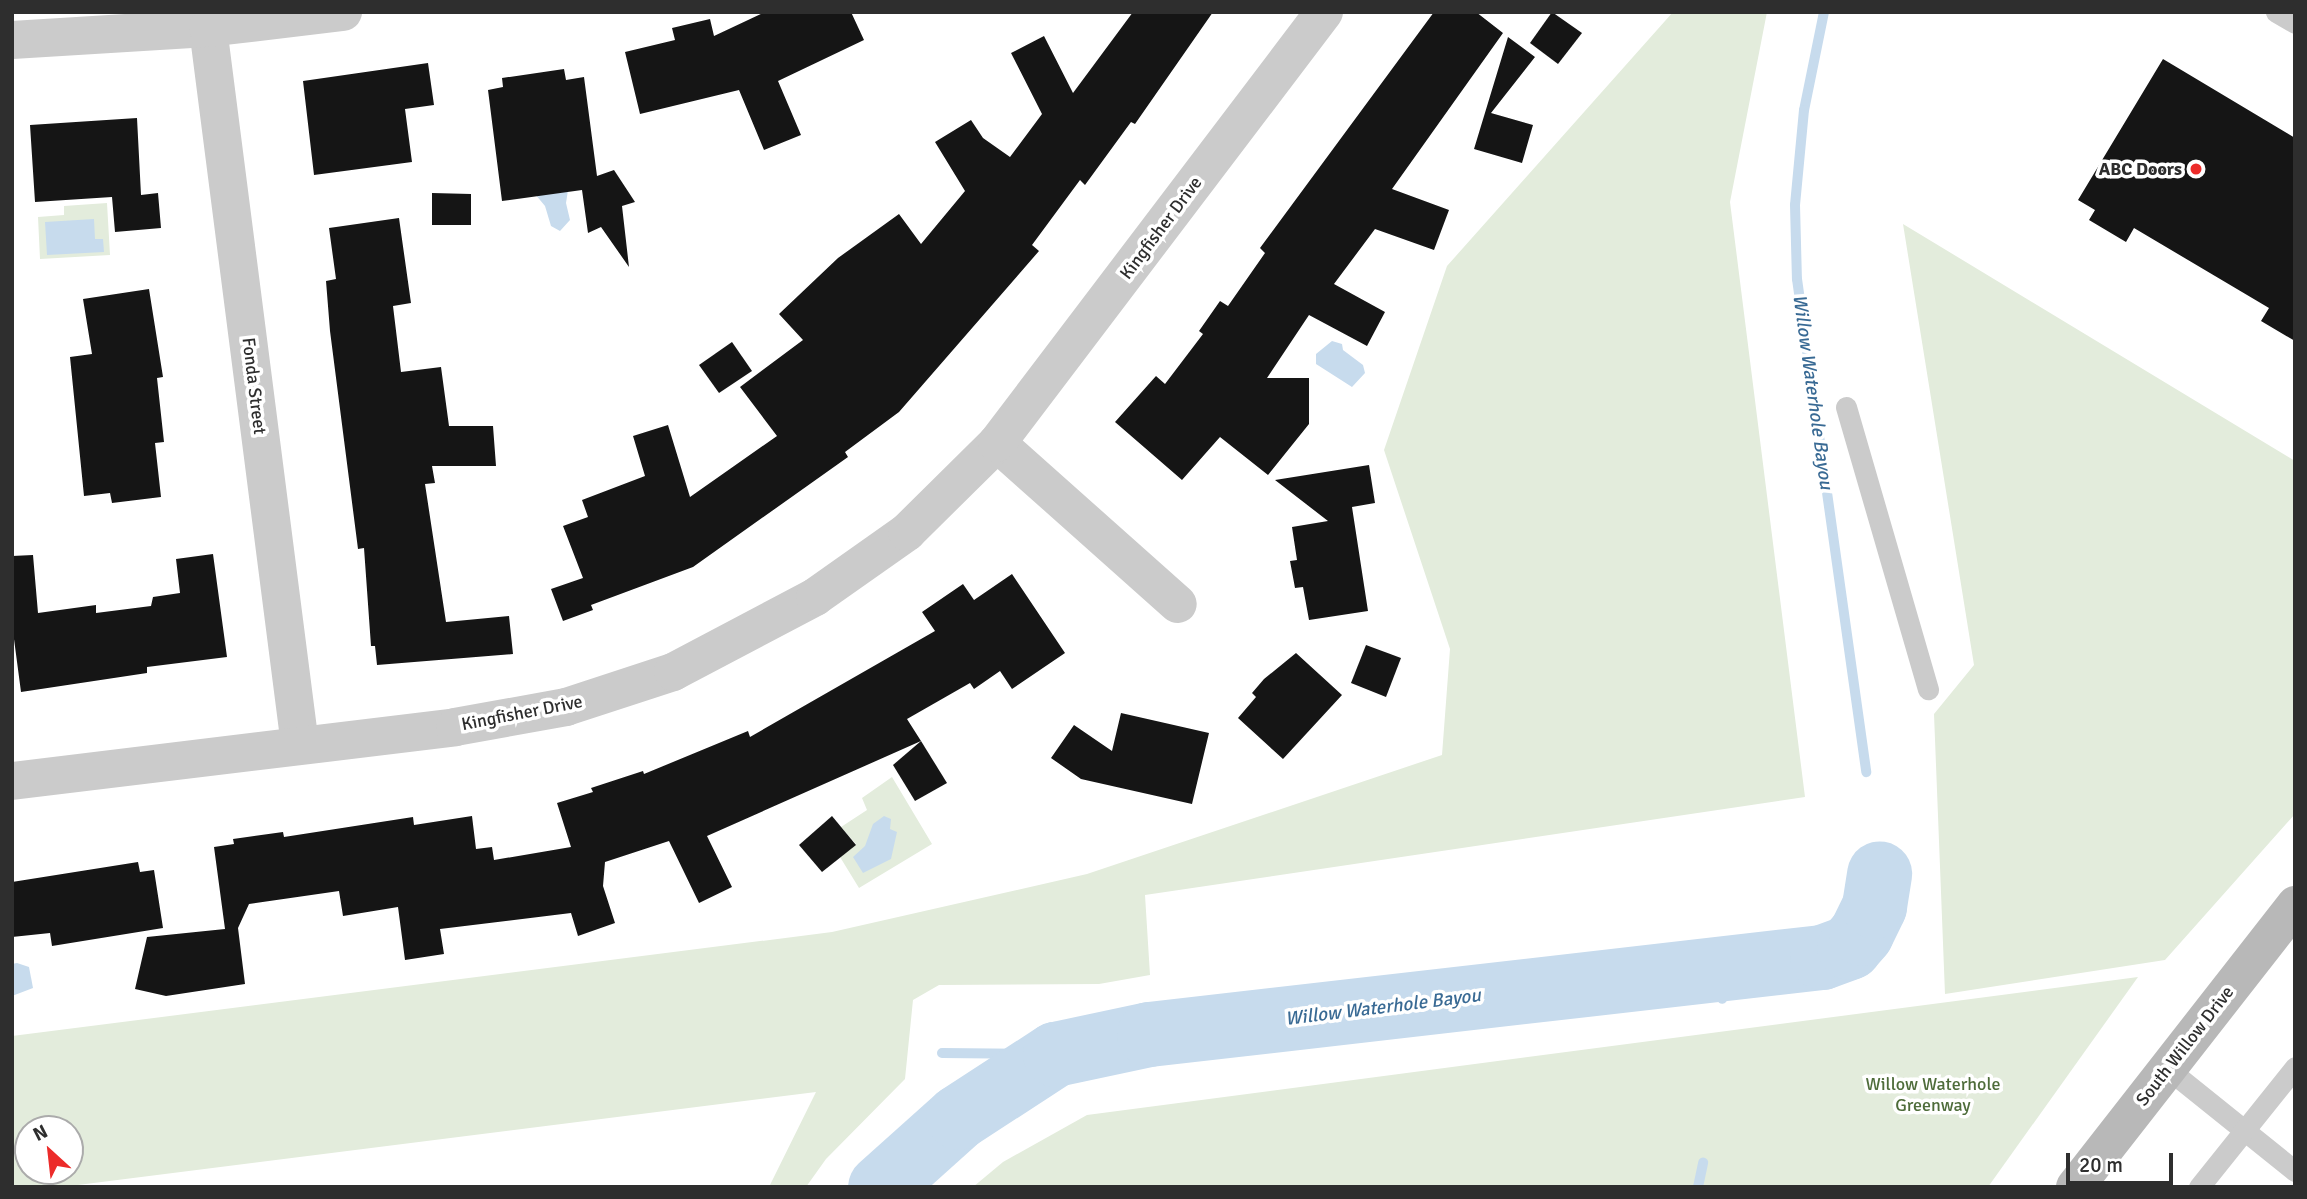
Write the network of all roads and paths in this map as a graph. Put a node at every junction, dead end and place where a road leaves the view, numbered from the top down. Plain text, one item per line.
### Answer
1 (342, 12) edge
2 (1324, 12) edge
3 (2276, 12) edge
4 (2295, 23) edge
5 (208, 28) junction
6 (12, 40) edge
7 (1846, 407) dead end
8 (997, 443) junction
9 (1178, 604) dead end
10 (1928, 689) dead end
11 (300, 745) junction
12 (12, 781) edge
13 (2295, 905) edge
14 (2295, 1067) edge
15 (2168, 1069) junction
16 (2244, 1130) junction
17 (2295, 1171) edge
18 (2075, 1187) edge
19 (2199, 1187) edge

1 - 5 street
2 - 8 street, Kingfisher Drive
3 - 4 lane
5 - 6 street
5 - 11 street, Fonda Street
7 - 10 lane
8 - 9 street
8 - 11 street, Kingfisher Drive
11 - 12 street, Kingfisher Drive
13 - 15 street, South Willow Drive
14 - 16 lane
15 - 16 lane
15 - 18 street, South Willow Drive
16 - 17 lane
16 - 19 lane

